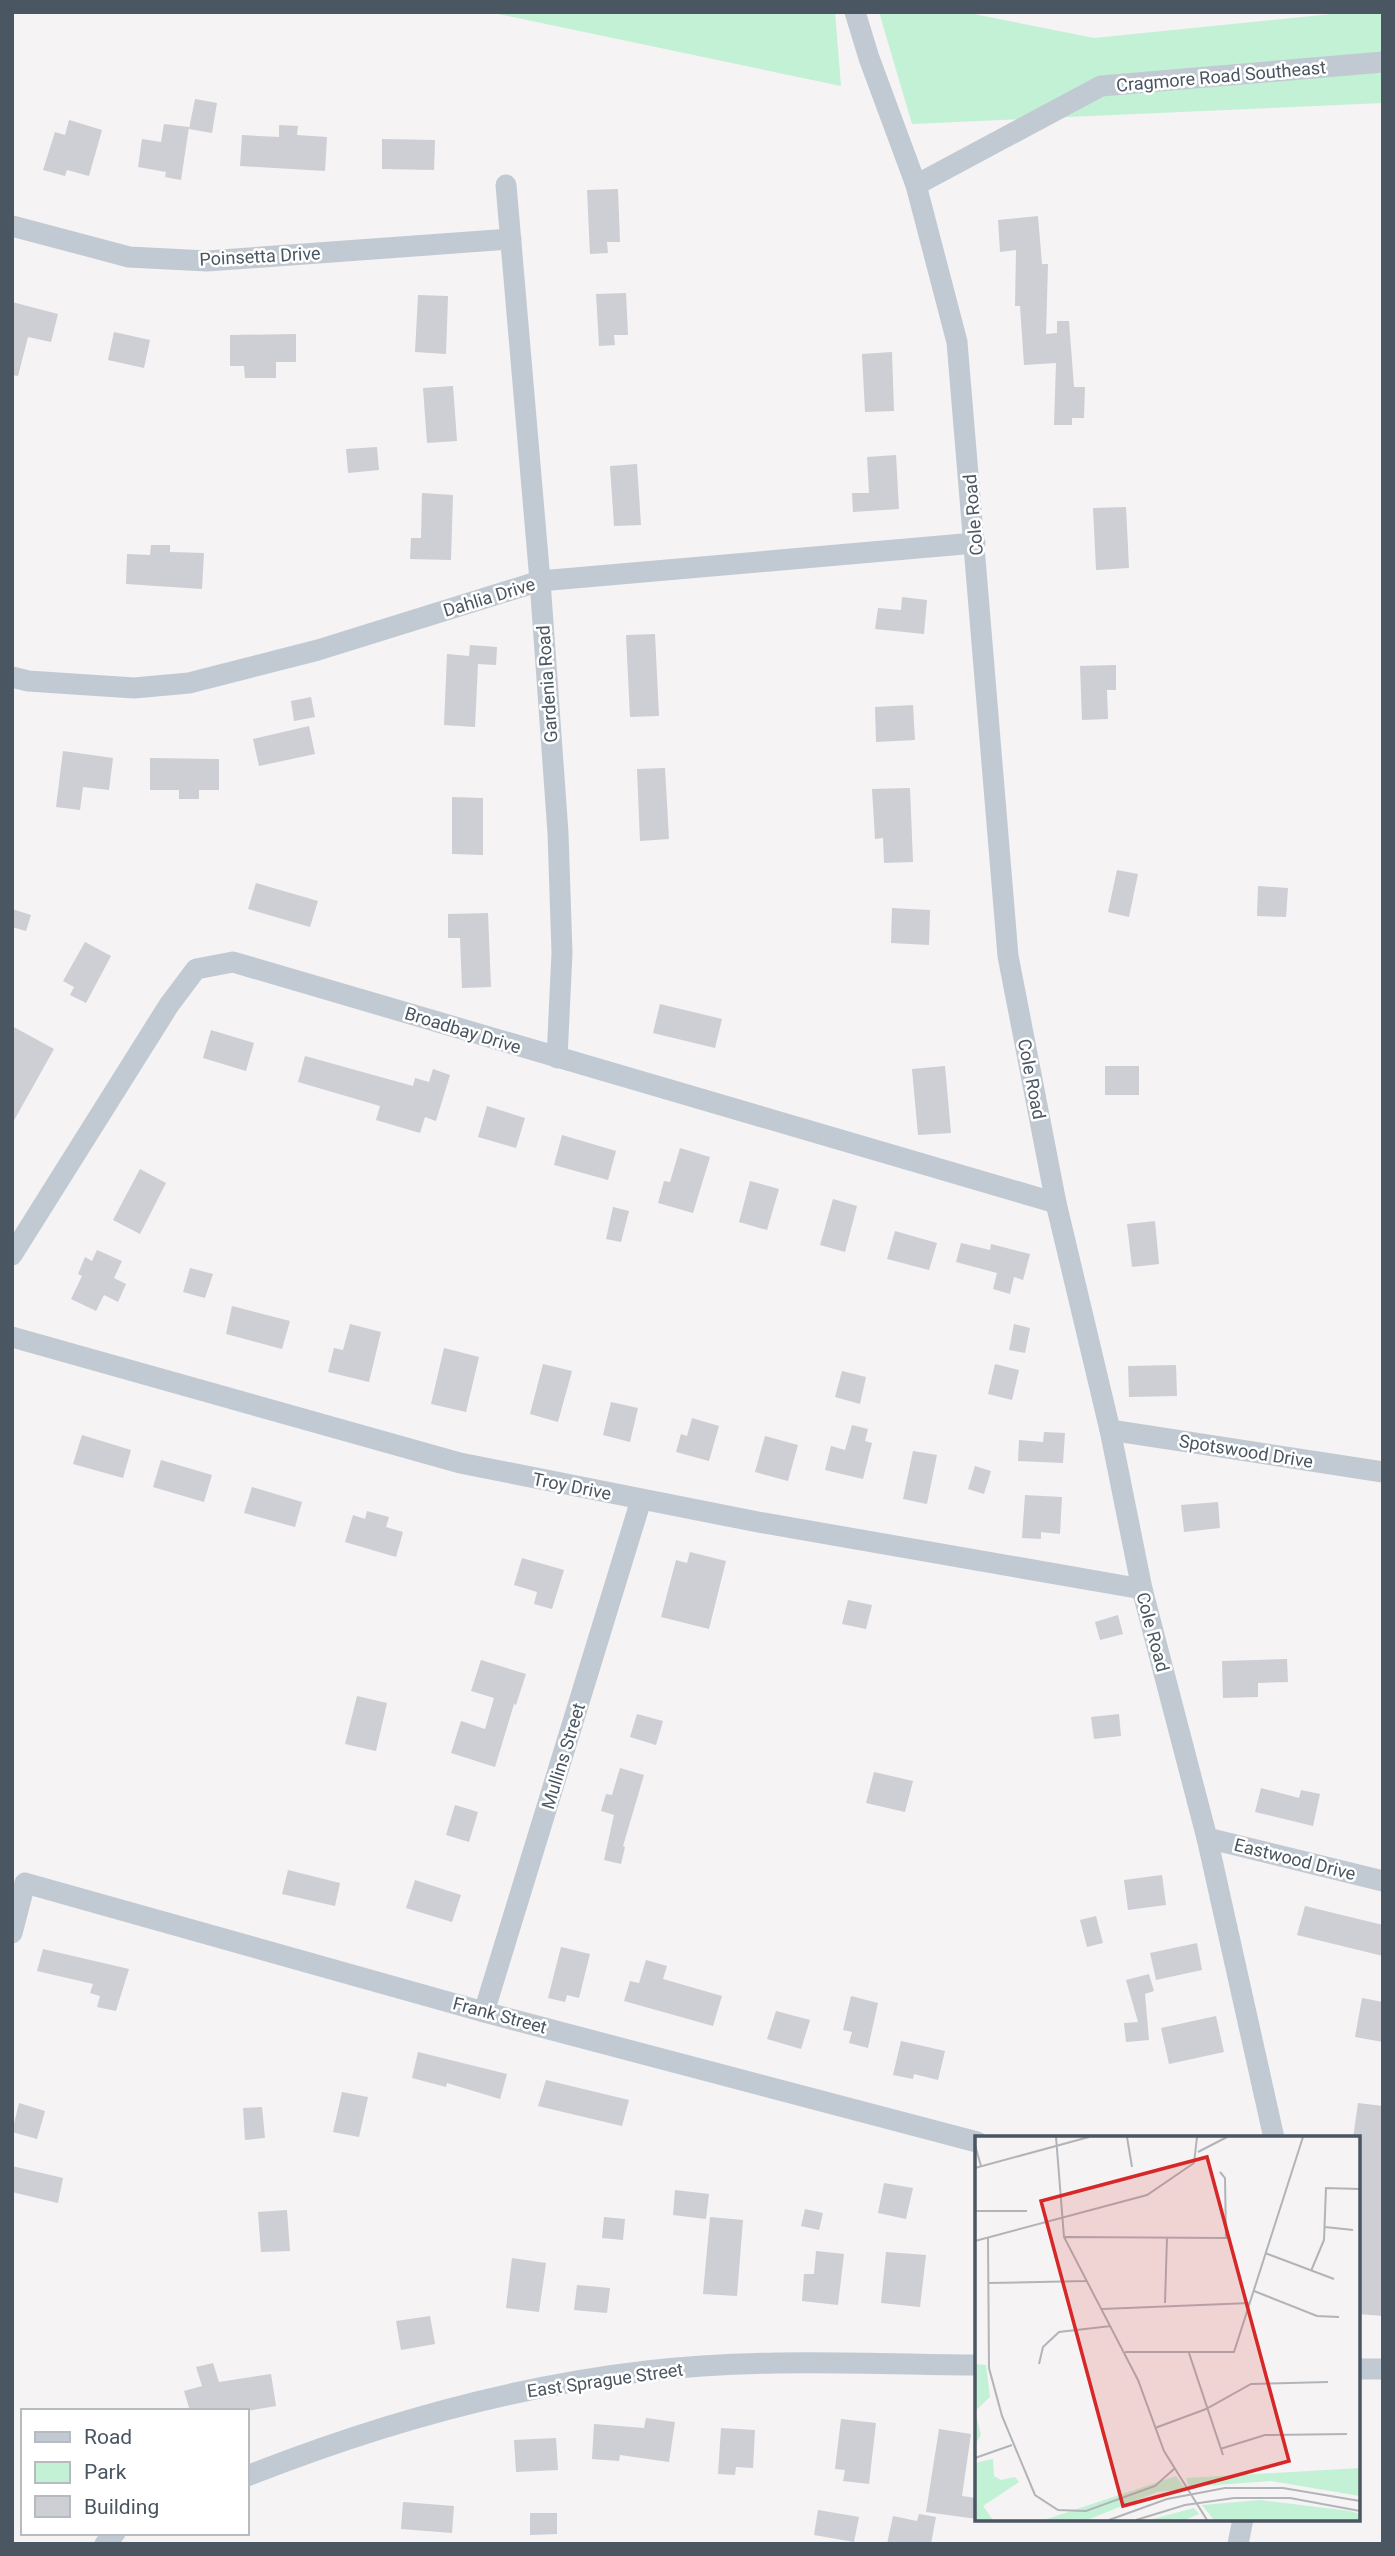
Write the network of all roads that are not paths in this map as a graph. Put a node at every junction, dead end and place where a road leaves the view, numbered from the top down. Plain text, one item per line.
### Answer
1 (855, 12) edge
2 (1383, 62) edge
3 (506, 185) dead end
4 (916, 185) junction
5 (12, 226) edge
6 (511, 239) junction
7 (975, 543) junction
8 (540, 581) junction
9 (12, 677) edge
10 (557, 1058) junction
11 (1056, 1203) junction
12 (12, 1255) edge
13 (12, 1337) edge
14 (1110, 1430) junction
15 (1383, 1472) edge
16 (641, 1500) junction
17 (1142, 1589) junction
18 (1208, 1838) junction
19 (1383, 1881) edge
20 (12, 1933) edge
21 (484, 2011) junction
22 (1274, 2136) edge
23 (975, 2141) edge
24 (975, 2365) edge
25 (1360, 2369) edge
26 (1383, 2369) edge
27 (248, 2476) edge
28 (1244, 2521) edge
29 (1238, 2544) edge

1 - 4 street, Cole Road
2 - 4 street, Cragmore Road Southeast
3 - 6 street, Gardenia Road
4 - 7 street, Cole Road
5 - 6 street, Poinsetta Drive
6 - 8 street, Gardenia Road
7 - 8 street, Dahlia Drive
7 - 11 street, Cole Road
8 - 9 street, Dahlia Drive
8 - 10 street, Gardenia Road
10 - 11 street, Broadbay Drive
10 - 12 street, Broadbay Drive
11 - 14 street, Cole Road
13 - 16 street, Troy Drive
14 - 15 street, Spotswood Drive
14 - 17 street, Cole Road
16 - 17 street, Troy Drive
16 - 21 street, Mullins Street
17 - 18 street, Cole Road
18 - 19 street, Eastwood Drive
18 - 22 street, Cole Road
20 - 21 street, Frank Street
21 - 23 street, Frank Street
24 - 27 street, East Sprague Street
25 - 26 street
28 - 29 street

